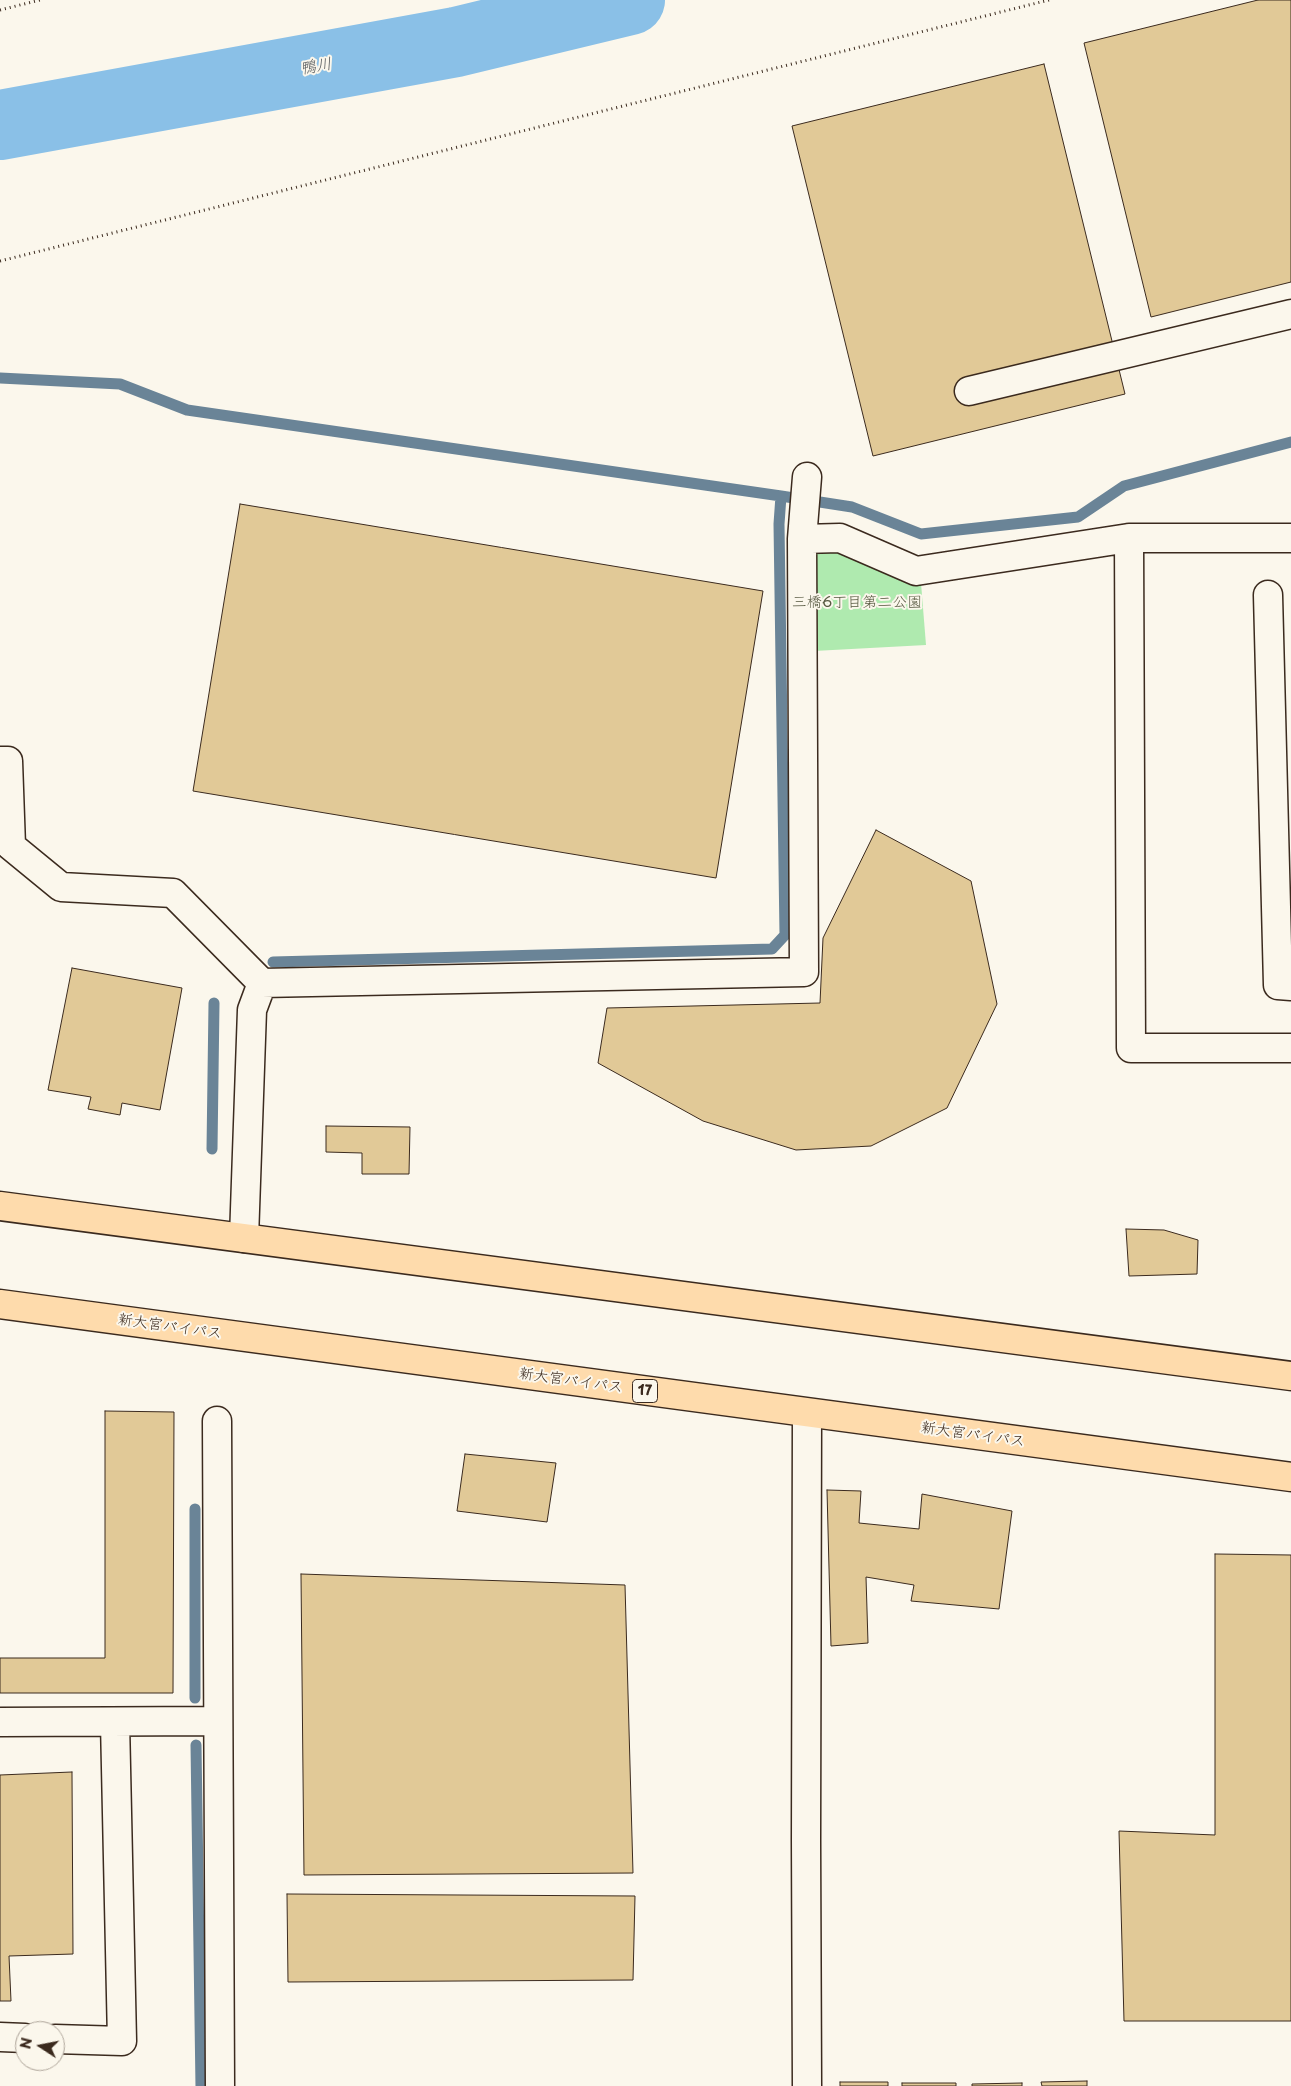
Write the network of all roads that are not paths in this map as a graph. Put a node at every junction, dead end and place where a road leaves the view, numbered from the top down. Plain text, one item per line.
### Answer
1 (1291, 314) edge
2 (968, 391) dead end
3 (807, 477) dead end
4 (1129, 538) junction
5 (1291, 538) edge
6 (802, 539) junction
7 (1268, 595) dead end
8 (4, 761) edge
9 (262, 983) junction
10 (1291, 986) edge
11 (1291, 1048) edge
12 (0, 1206) edge
13 (244, 1238) junction
14 (0, 1304) edge
15 (1291, 1376) edge
16 (808, 1412) junction
17 (217, 1421) dead end
18 (1291, 1477) edge
19 (218, 1721) junction
20 (0, 1722) edge
21 (115, 1722) junction
22 (0, 2037) edge
23 (15, 2038) edge
24 (65, 2039) edge
25 (220, 2086) edge
26 (798, 2086) edge
27 (807, 2086) edge

1 - 2 street
3 - 6 street
4 - 5 street
4 - 6 street
4 - 11 street
6 - 9 street
7 - 10 street
8 - 9 street
9 - 13 street
12 - 13 highway
13 - 15 highway
14 - 16 highway, 新大宮バイパス / 17
16 - 18 highway, 新大宮バイパス / 17
16 - 27 street
17 - 19 street
19 - 21 street
19 - 25 street
20 - 21 street
21 - 24 street
22 - 23 street
26 - 27 street

